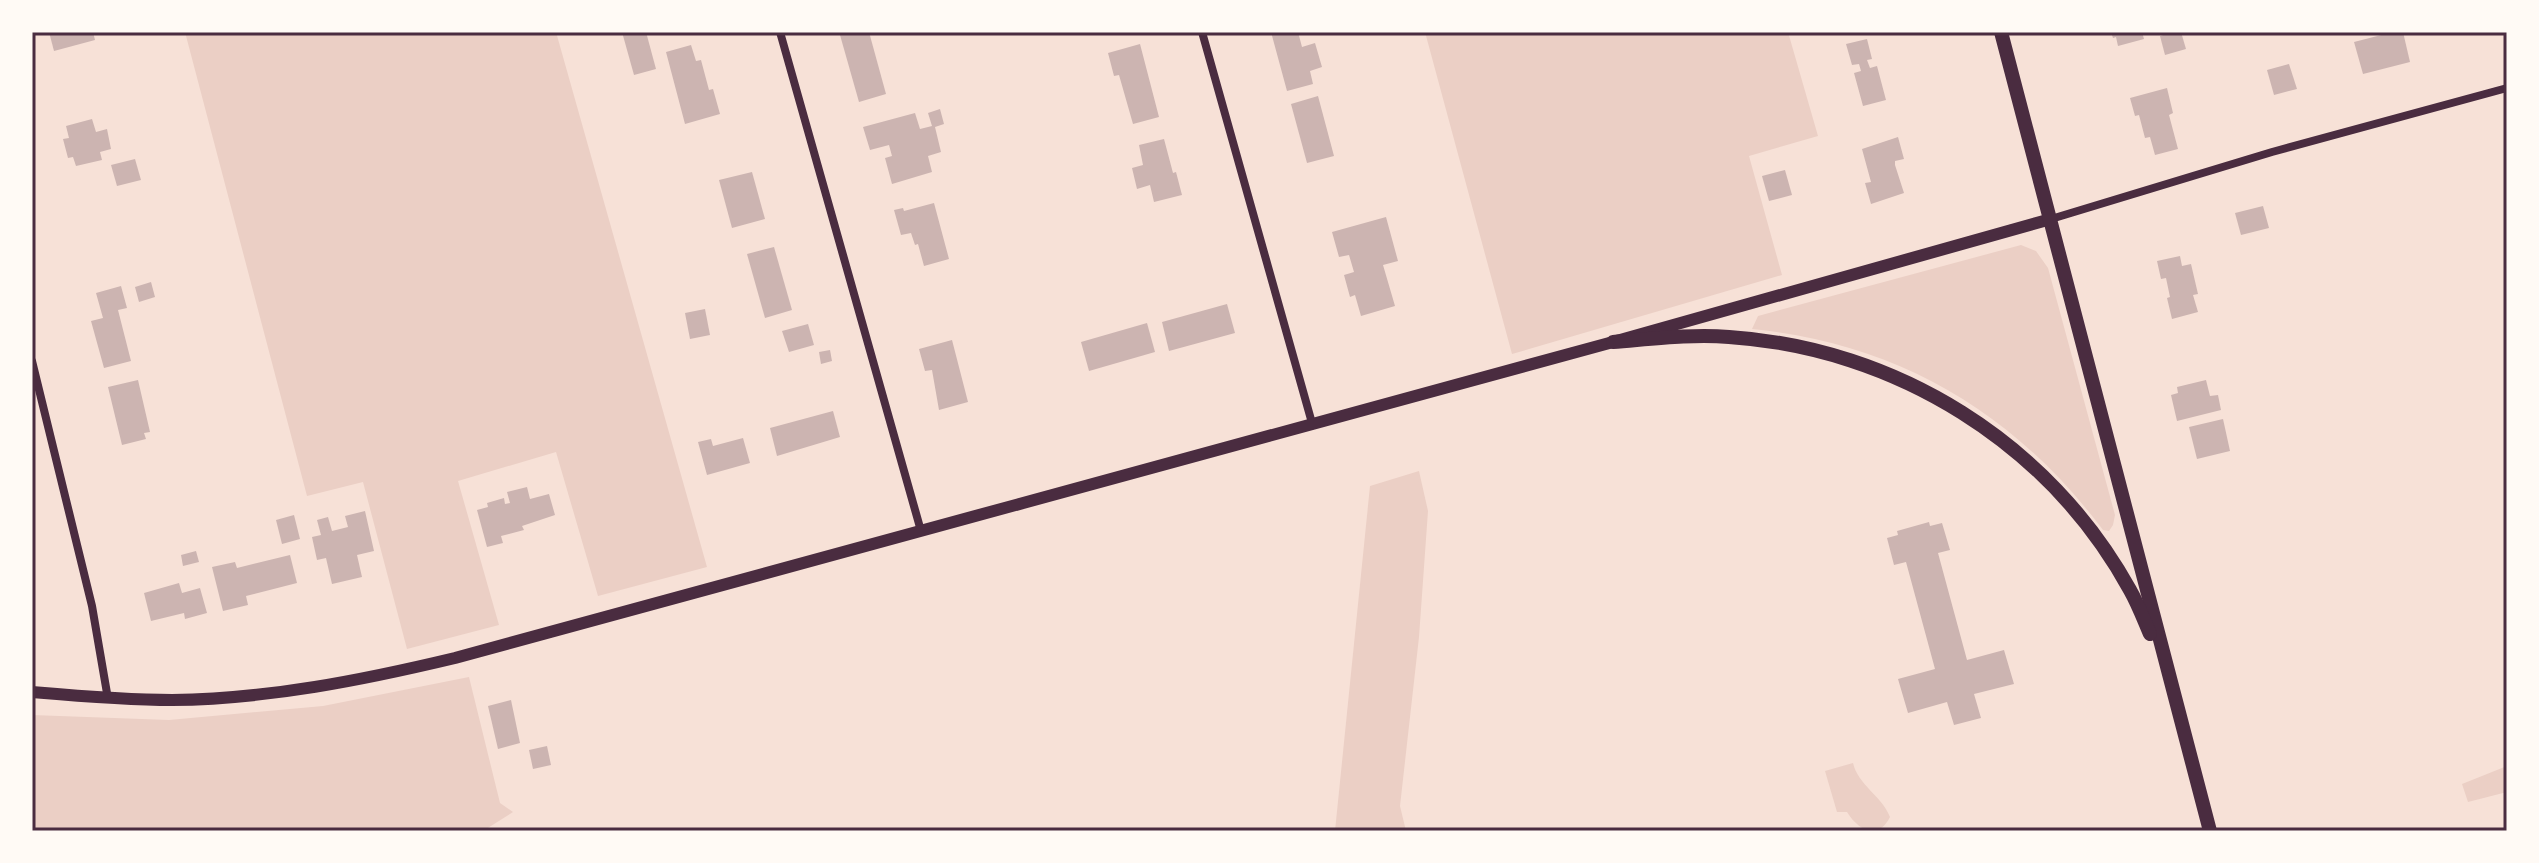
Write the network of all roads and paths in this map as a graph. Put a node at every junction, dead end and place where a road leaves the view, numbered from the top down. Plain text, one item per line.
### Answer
1 (780, 32) edge
2 (1202, 32) edge
3 (2001, 32) edge
4 (2507, 88) edge
5 (2051, 219) junction
6 (1613, 342) junction
7 (32, 361) edge
8 (1312, 423) junction
9 (921, 531) junction
10 (2166, 670) junction
11 (32, 692) edge
12 (108, 699) junction
13 (2210, 831) edge

1 - 9 street
2 - 8 street
3 - 5 main road
4 - 5 street
5 - 6 street
5 - 10 main road
6 - 8 street
6 - 10 main road
7 - 12 street
8 - 9 street
9 - 12 street
10 - 13 main road
11 - 12 street

